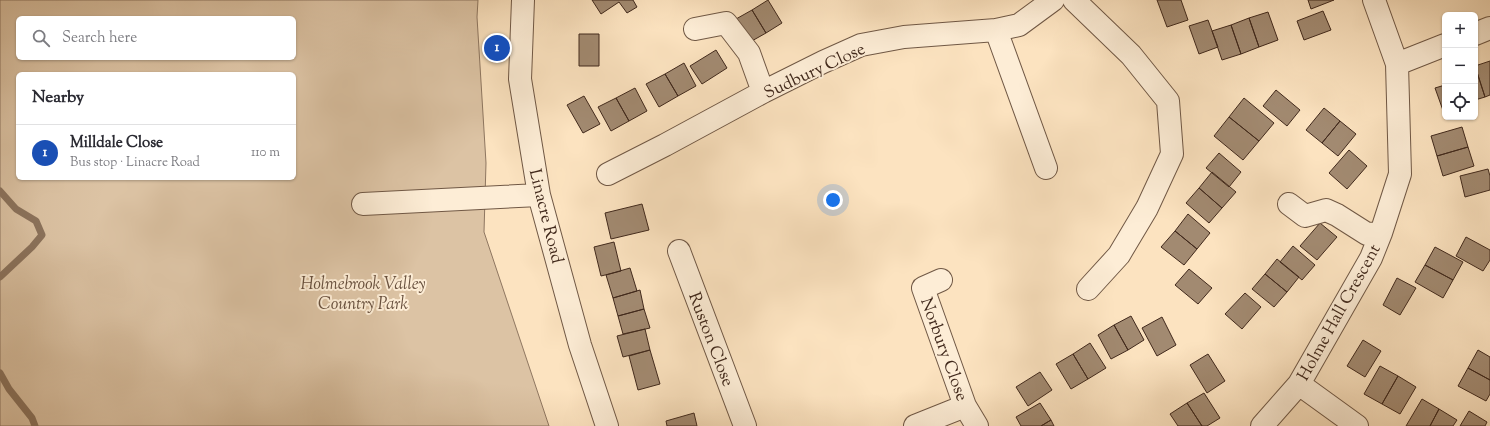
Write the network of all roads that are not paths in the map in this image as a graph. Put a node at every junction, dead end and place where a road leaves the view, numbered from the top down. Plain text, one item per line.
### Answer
1 (523, 0) edge
2 (1053, 0) edge
3 (1074, 0) edge
4 (1374, 0) edge
5 (1490, 28) edge
6 (695, 29) dead end
7 (996, 30) junction
8 (1478, 33) edge
9 (1442, 46) edge
10 (1397, 64) junction
11 (763, 92) junction
12 (1046, 168) dead end
13 (608, 174) dead end
14 (539, 195) junction
15 (363, 204) dead end
16 (1289, 204) dead end
17 (1382, 232) junction
18 (679, 251) dead end
19 (941, 280) dead end
20 (1088, 289) dead end
21 (1298, 384) junction
22 (965, 406) junction
23 (607, 426) edge
24 (745, 426) edge
25 (915, 426) edge
26 (977, 426) edge
27 (1262, 426) edge
28 (1357, 426) edge

1 - 14 street, Linacre Road
2 - 7 street, Sudbury Close
3 - 20 street
4 - 10 street, Holme Hall Crescent
5 - 8 street
6 - 11 street
7 - 11 street, Sudbury Close
7 - 12 street
9 - 10 street
10 - 17 street, Holme Hall Crescent
11 - 13 street, Sudbury Close
14 - 15 street
14 - 23 street, Linacre Road
16 - 17 street
17 - 21 street, Holme Hall Crescent
18 - 24 street, Ruston Close
19 - 22 street, Norbury Close
21 - 27 street, Holme Hall Crescent
21 - 28 street
22 - 25 street
22 - 26 street, Norbury Close

